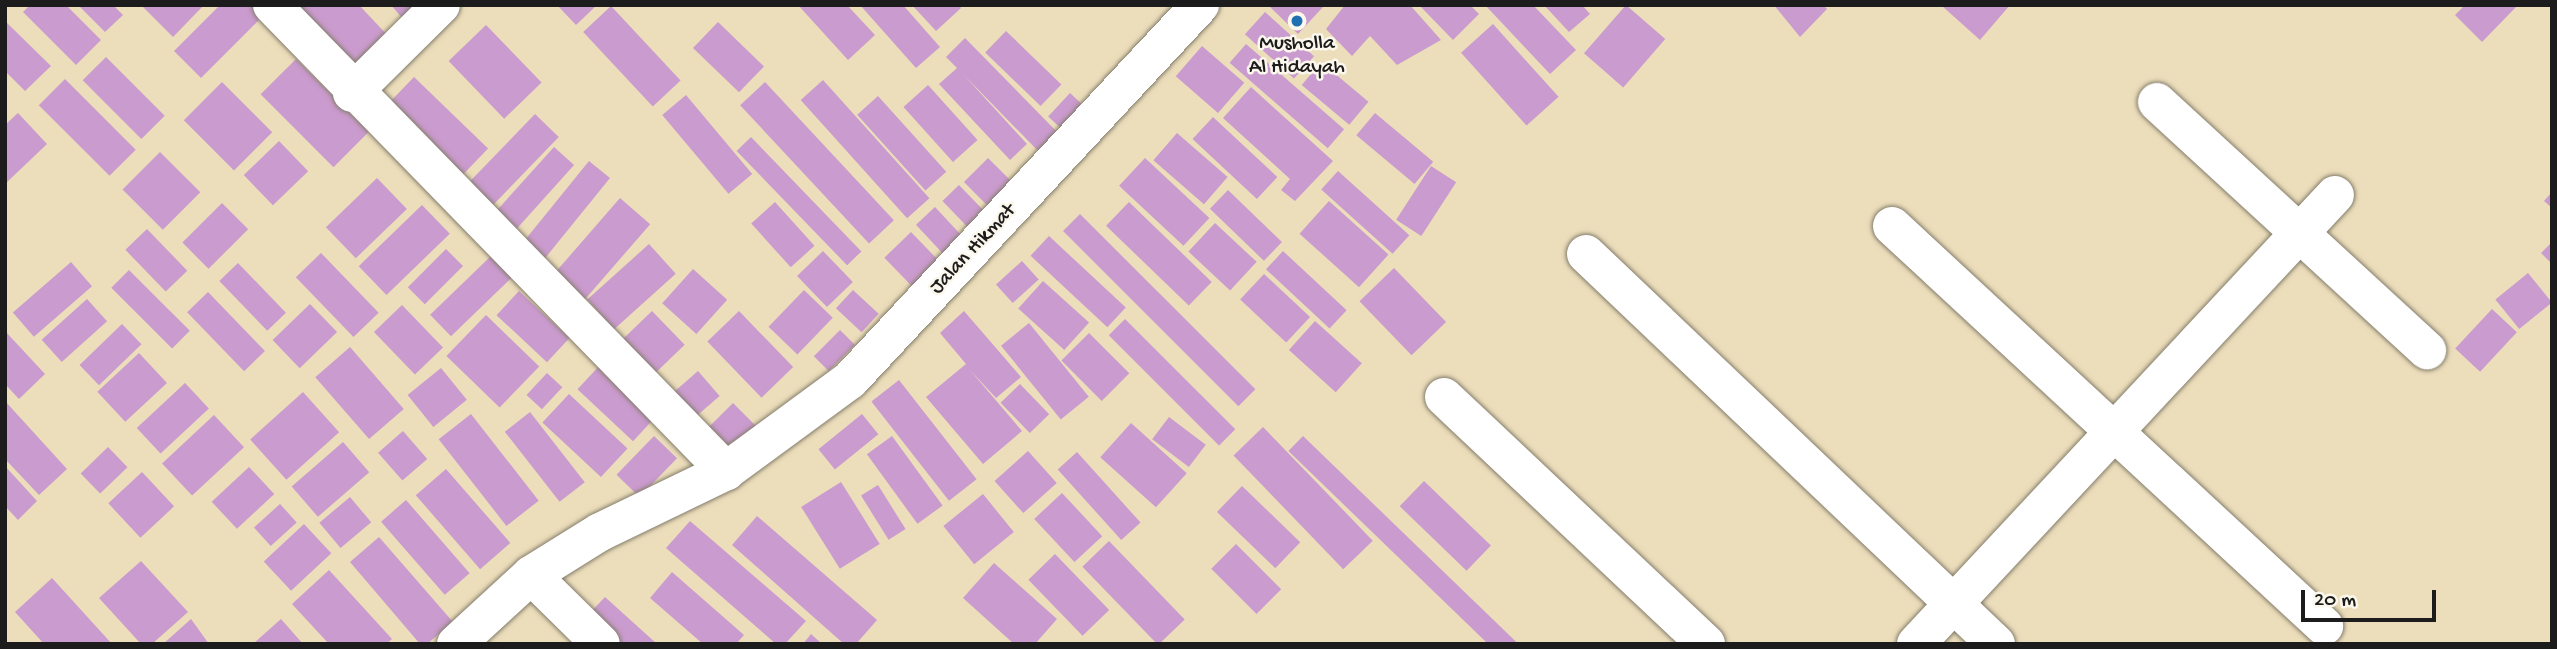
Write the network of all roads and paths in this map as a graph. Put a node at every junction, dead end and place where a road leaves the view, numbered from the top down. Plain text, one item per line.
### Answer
1 (272, 5) edge
2 (441, 5) edge
3 (1200, 5) edge
4 (352, 93) junction
5 (2157, 102) dead end
6 (2335, 195) dead end
7 (1892, 226) dead end
8 (2300, 234) junction
9 (1586, 254) dead end
10 (2427, 350) dead end
11 (1444, 397) dead end
12 (2115, 431) junction
13 (726, 471) junction
14 (531, 575) junction
15 (1953, 603) junction
16 (2323, 626) dead end
17 (456, 644) edge
18 (601, 644) edge
19 (1706, 644) edge
20 (1916, 644) edge
21 (1996, 644) edge

1 - 4 street
2 - 4 street
3 - 13 street, Jalan Hikmat
4 - 13 street
5 - 8 street
6 - 8 street
7 - 12 street
8 - 10 street
8 - 12 street
9 - 15 street
11 - 19 street
12 - 15 street
12 - 16 street
13 - 14 street, Jalan Hikmat
14 - 17 street, Jalan Hikmat
14 - 18 street
15 - 20 street
15 - 21 street

